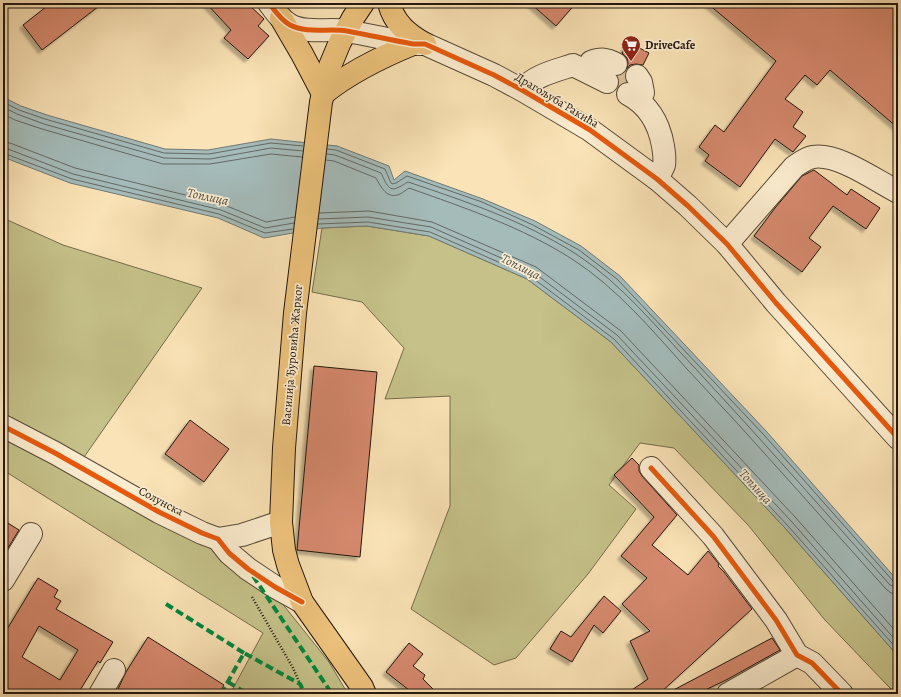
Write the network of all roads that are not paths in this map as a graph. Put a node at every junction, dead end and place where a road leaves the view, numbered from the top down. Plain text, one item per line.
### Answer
1 (363, 3) edge
2 (389, 3) edge
3 (275, 10) edge
4 (346, 31) junction
5 (419, 44) junction
6 (612, 73) tunnel mouth
7 (522, 90) junction
8 (637, 91) tunnel mouth
9 (322, 98) junction
10 (657, 179) junction
11 (898, 192) edge
12 (727, 244) junction
13 (3, 426) edge
14 (898, 438) edge
15 (651, 468) dead end
16 (281, 522) junction
17 (31, 534) dead end
18 (218, 539) junction
19 (3, 580) edge
20 (302, 602) junction
21 (797, 655) junction
22 (114, 670) dead end
23 (100, 694) edge
24 (365, 694) edge
25 (728, 694) edge
26 (842, 694) edge

1 - 4 main road, Василија Ђуровића Жарког
2 - 5 main road
3 - 4 street, Драгољуба Ракића
3 - 9 main road
4 - 5 street, Драгољуба Ракића
4 - 9 main road, Василија Ђуровића Жарког
5 - 7 street, Драгољуба Ракића
5 - 9 main road
6 - 7 street
7 - 10 street, Драгољуба Ракића
8 - 10 street
9 - 16 main road, Василија Ђуровића Жарког
10 - 12 street, Драгољуба Ракића
11 - 12 street
12 - 14 street, Драгољуба Ракића
13 - 18 street, Солунска
15 - 21 street
16 - 18 street
16 - 20 main road, Василија Ђуровића Жарког
17 - 19 street
18 - 20 street, Солунска
20 - 24 main road, Василија Ђуровића Жарког
21 - 25 street
21 - 26 street
22 - 23 street

